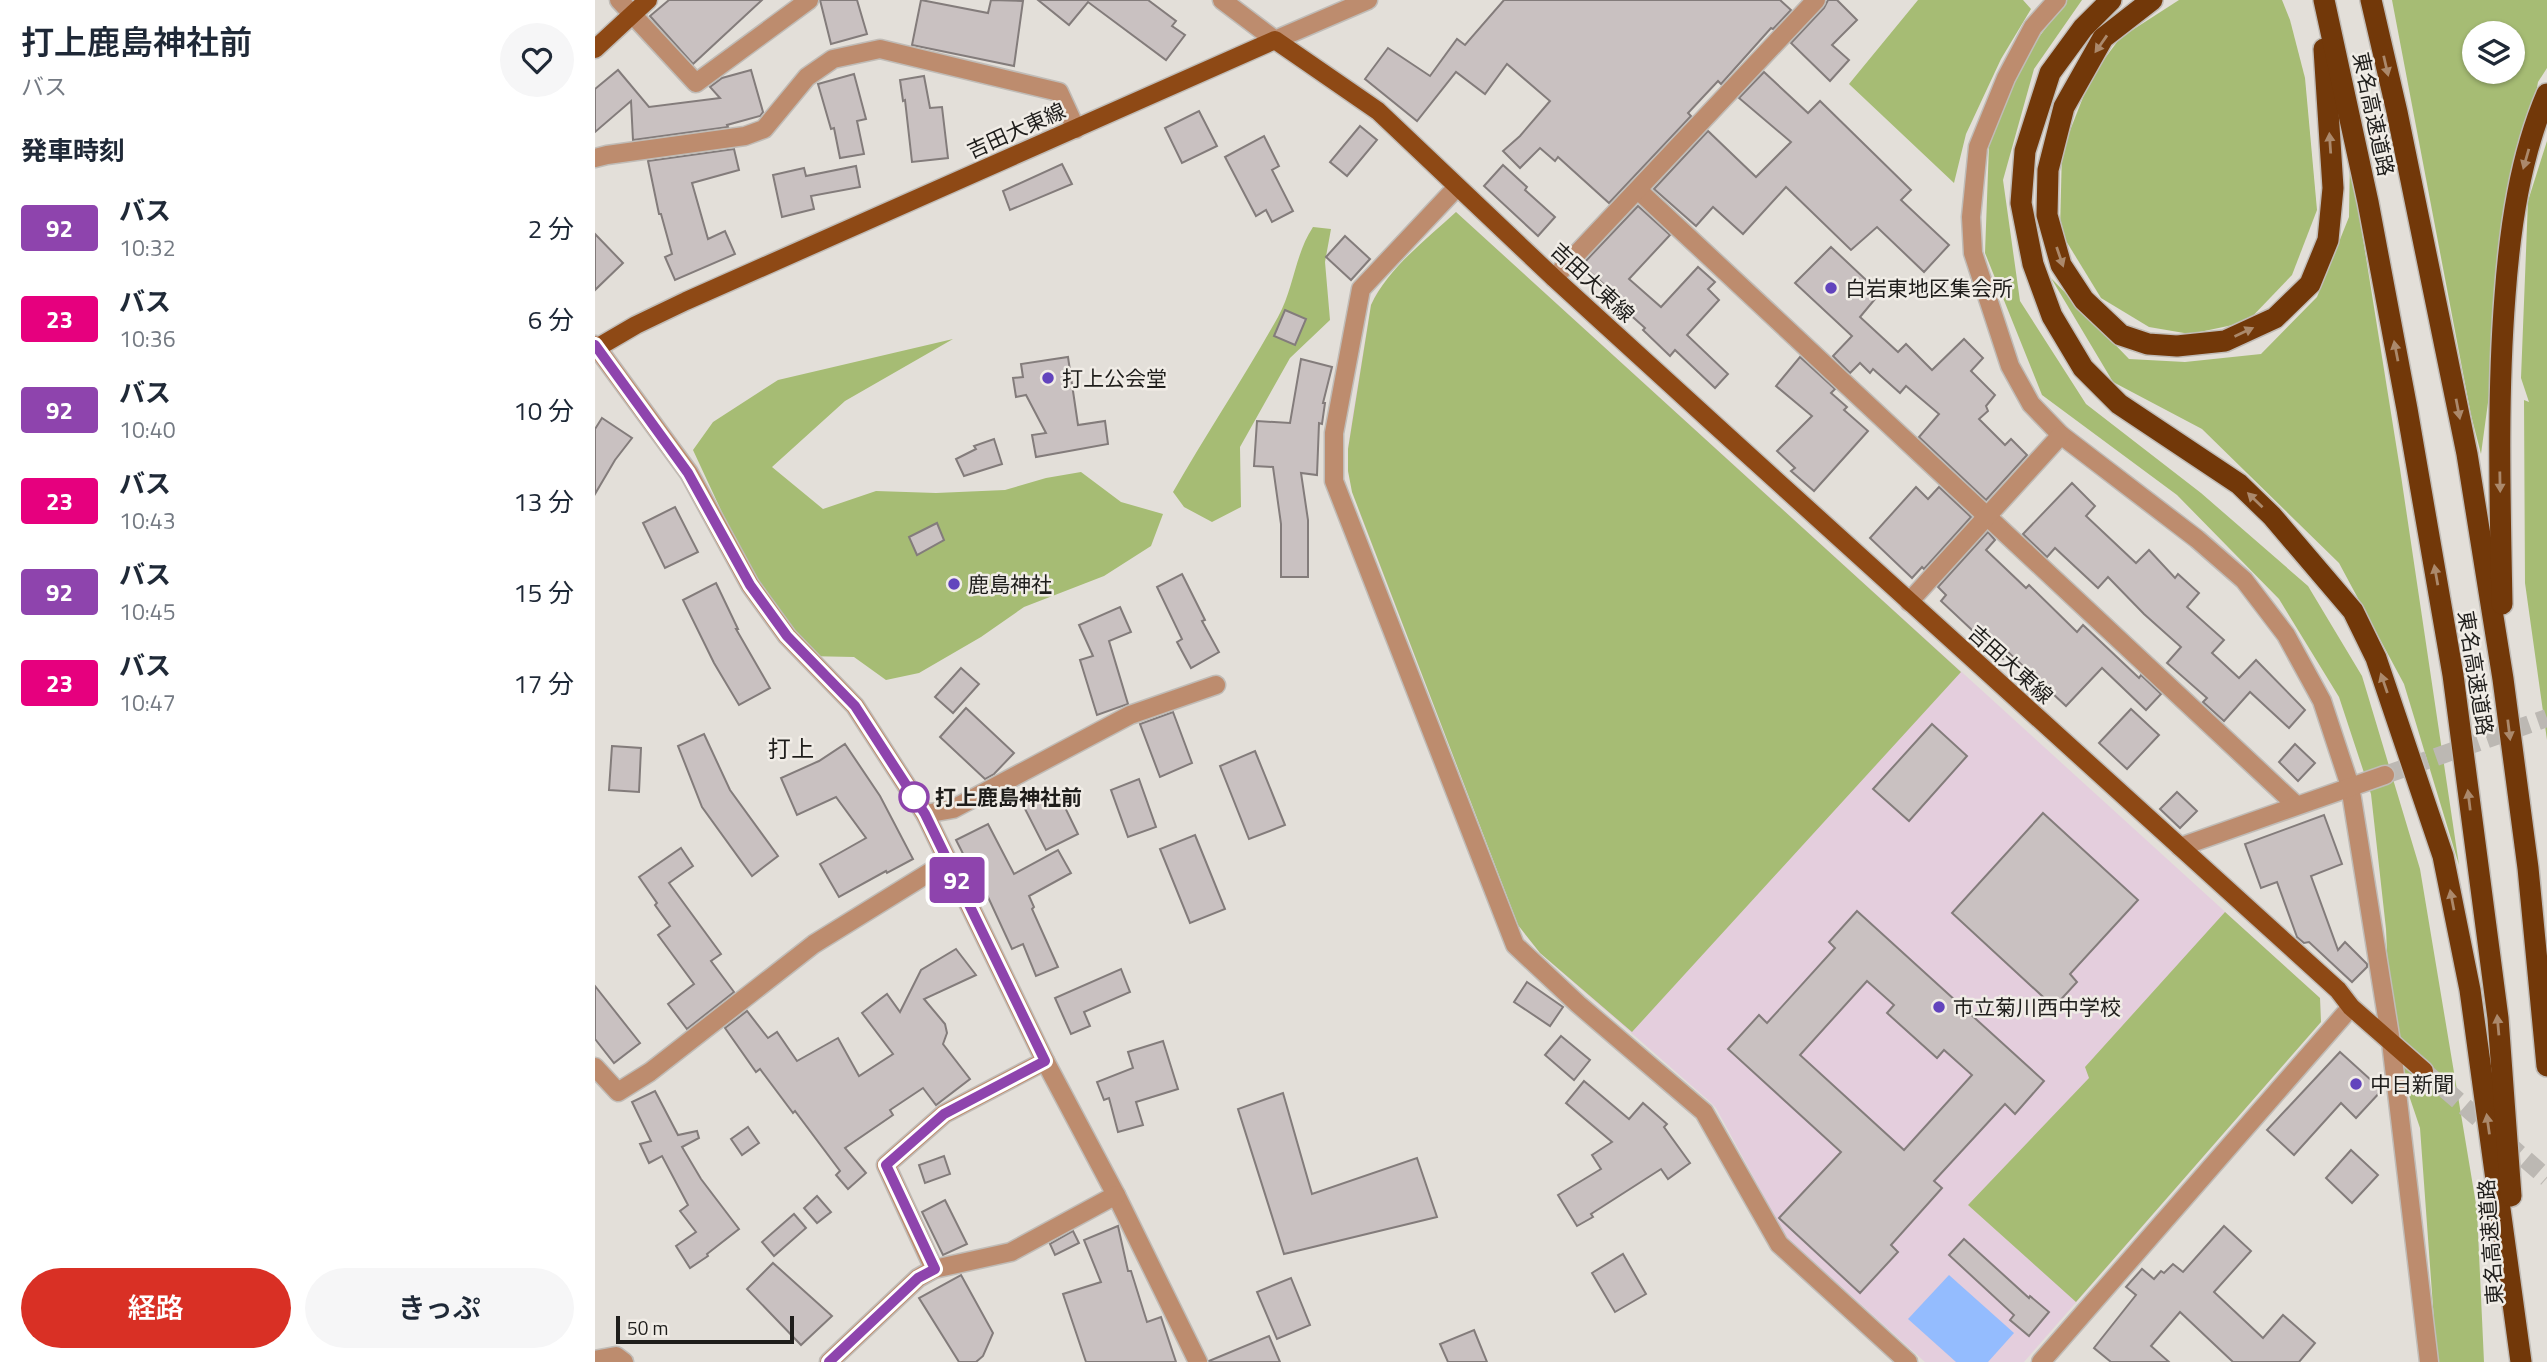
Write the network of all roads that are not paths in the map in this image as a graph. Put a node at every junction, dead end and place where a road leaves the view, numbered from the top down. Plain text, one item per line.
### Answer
1 (619, 0) edge
2 (648, 0) edge
3 (809, 0) edge
4 (1221, 0) edge
5 (1368, 0) edge
6 (1816, 0) edge
7 (2111, 0) edge
8 (2152, 0) edge
9 (2322, 0) edge
10 (2371, 0) edge
11 (2051, 2) edge
12 (633, 14) junction
13 (1275, 40) junction
14 (595, 49) edge
15 (2547, 94) edge
16 (1076, 129) junction
17 (595, 158) edge
18 (1457, 187) junction
19 (1638, 190) junction
20 (1554, 278) junction
21 (596, 347) edge
22 (2061, 435) junction
23 (1986, 516) junction
24 (1909, 602) junction
25 (2503, 679) junction
26 (1216, 685) dead end
27 (2385, 775) tunnel mouth
28 (2350, 786) junction
29 (2296, 805) junction
30 (925, 814) junction
31 (2180, 847) junction
32 (948, 861) junction
33 (2351, 1007) junction
34 (2391, 1042) junction
35 (1045, 1061) junction
36 (2547, 1066) edge
37 (595, 1067) edge
38 (2424, 1071) tunnel mouth
39 (1116, 1195) junction
40 (935, 1269) junction
41 (595, 1360) edge
42 (624, 1362) edge
43 (829, 1362) edge
44 (1198, 1362) edge
45 (1908, 1362) edge
46 (2041, 1362) edge
47 (2429, 1362) edge
48 (2522, 1362) edge

1 - 12 street
2 - 12 main road
3 - 12 street
4 - 13 street
5 - 13 street
6 - 19 street
48 -> 7 highway
8 -> 9 highway
48 -> 9 highway, 東名高速道路
10 -> 25 highway, 東名高速道路
11 - 22 street
12 - 14 main road
13 - 16 main road, 吉田大東線
13 - 18 main road, 吉田大東線
15 -> 25 highway
16 - 17 street
16 - 21 main road, 吉田大東線
18 - 20 main road, 吉田大東線
18 - 45 street
19 - 20 street
19 - 23 street
20 - 24 main road, 吉田大東線
21 - 30 street
22 - 23 street
22 - 28 street
23 - 24 street
23 - 29 street
24 - 31 main road, 吉田大東線
25 -> 36 highway, 東名高速道路
26 - 30 street
27 - 28 street
28 - 29 street
28 - 34 street
29 - 31 street
30 - 32 street
31 - 33 main road, 吉田大東線
32 - 35 street
32 - 37 street
33 - 34 main road, 吉田大東線
33 - 46 street
34 - 38 main road, 吉田大東線
34 - 47 street
35 - 39 street
35 - 40 street
39 - 40 street
39 - 44 street
40 - 43 street
41 - 42 street

